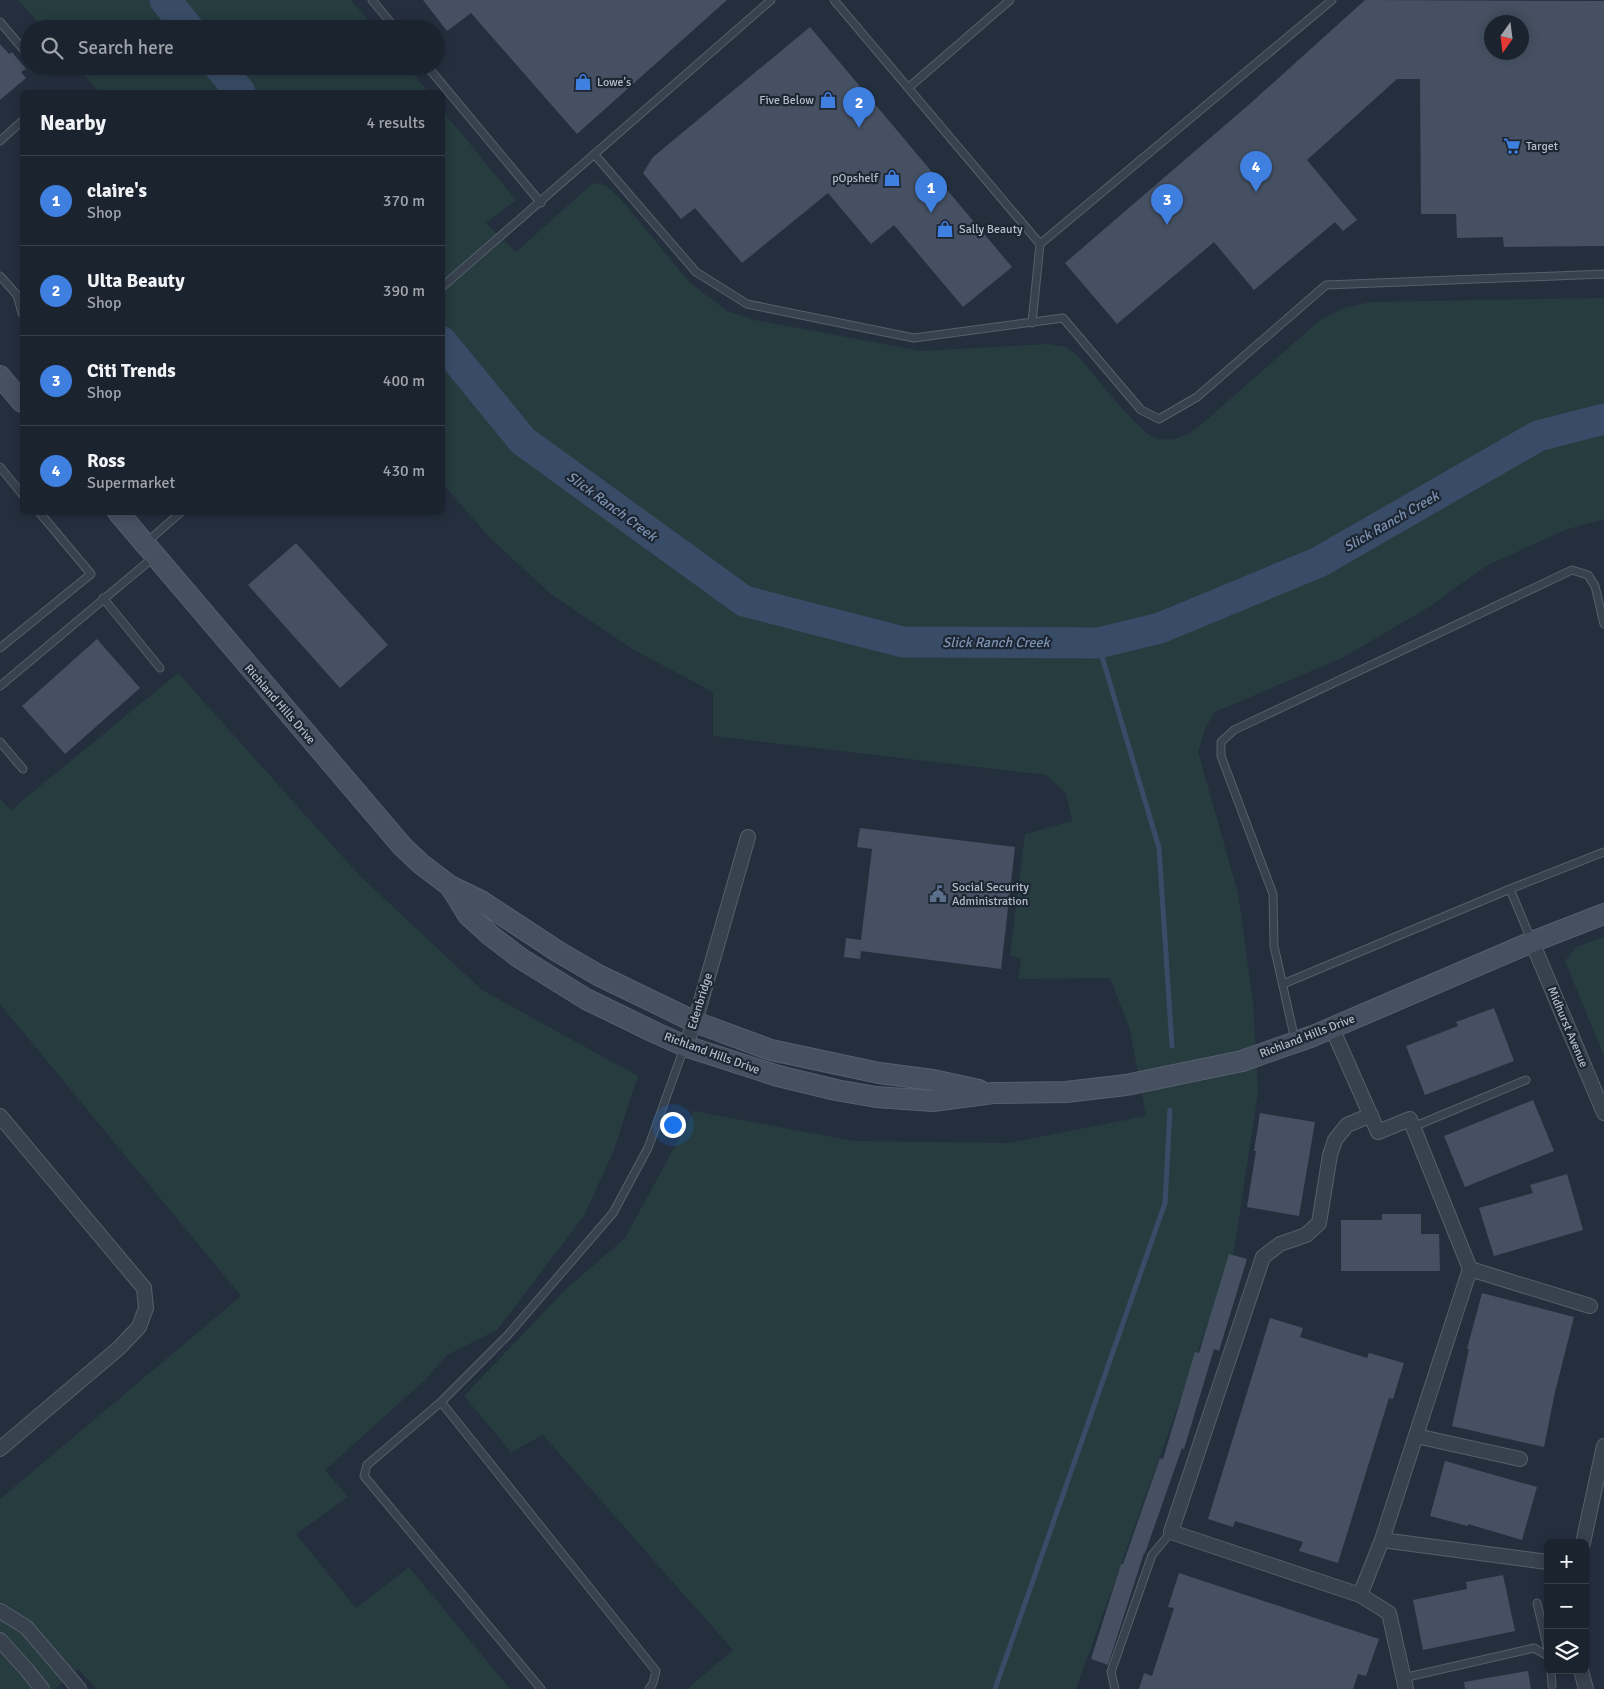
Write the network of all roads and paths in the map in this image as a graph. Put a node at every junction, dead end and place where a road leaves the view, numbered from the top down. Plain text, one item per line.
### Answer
1 (372, 0) edge
2 (834, 0) edge
3 (1010, 0) edge
4 (1332, 0) edge
5 (769, 1) edge
6 (389, 20) edge
7 (0, 22) edge
8 (20, 45) edge
9 (434, 75) edge
10 (908, 88) junction
11 (20, 124) edge
12 (0, 141) edge
13 (595, 155) junction
14 (541, 203) junction
15 (1040, 244) junction
16 (1604, 274) edge
17 (0, 276) edge
18 (445, 284) edge
19 (20, 306) edge
20 (1032, 322) junction
21 (0, 376) edge
22 (20, 400) edge
23 (0, 468) edge
24 (20, 492) edge
25 (42, 515) edge
26 (120, 515) edge
27 (178, 515) edge
28 (149, 550) junction
29 (103, 598) junction
30 (1604, 624) edge
31 (0, 648) edge
32 (160, 668) dead end
33 (0, 686) edge
34 (0, 742) edge
35 (23, 769) dead end
36 (748, 837) dead end
37 (1604, 852) edge
38 (450, 886) junction
39 (1510, 889) junction
40 (1604, 914) edge
41 (1532, 942) junction
42 (1283, 984) junction
43 (695, 1022) junction
44 (1332, 1028) junction
45 (1296, 1042) junction
46 (685, 1046) junction
47 (1526, 1080) dead end
48 (993, 1093) junction
49 (1604, 1113) edge
50 (1370, 1115) junction
51 (0, 1116) edge
52 (1413, 1127) junction
53 (1470, 1269) junction
54 (1590, 1306) dead end
55 (441, 1402) junction
56 (1416, 1436) junction
57 (1604, 1446) edge
58 (0, 1449) edge
59 (1520, 1459) dead end
60 (1171, 1532) junction
61 (1584, 1539) edge
62 (1382, 1540) junction
63 (1544, 1561) edge
64 (1360, 1595) junction
65 (1537, 1604) dead end
66 (0, 1611) edge
67 (1544, 1633) edge
68 (0, 1640) edge
69 (1544, 1654) edge
70 (1551, 1674) edge
71 (1582, 1674) edge
72 (1404, 1683) edge
73 (1552, 1686) dead end
74 (42, 1689) edge
75 (79, 1689) edge
76 (541, 1689) edge
77 (649, 1689) edge
78 (1115, 1689) edge
79 (1586, 1689) edge

1 - 6 lane
2 - 10 lane
3 - 10 lane
4 - 15 lane
5 - 13 lane
7 - 8 lane
9 - 14 lane
10 - 15 lane
11 - 12 lane
13 - 14 lane
13 - 20 lane
14 - 18 lane
15 - 20 lane
16 - 20 lane
17 - 19 lane
21 - 22 street
23 - 24 lane
25 - 31 lane
26 - 28 street, Richland Hills Drive
27 - 28 lane
28 - 29 lane
28 - 38 street, Richland Hills Drive
29 - 32 lane
29 - 33 lane
30 - 42 lane
34 - 35 lane
36 - 43 street, Edenbridge
37 - 39 lane
38 - 43 street, Richland Hills Drive
38 - 46 street, Richland Hills Drive
39 - 41 lane
39 - 42 lane
40 - 41 street, Richland Hills Drive
41 - 44 street, Richland Hills Drive
41 - 49 street, Midhurst Avenue
42 - 45 lane
43 - 46 street, Edenbridge
43 - 48 street, Richland Hills Drive
44 - 45 street, Richland Hills Drive
44 - 50 street
45 - 48 street, Richland Hills Drive
46 - 48 street, Richland Hills Drive
46 - 55 lane, Edenbridge
47 - 52 lane
50 - 52 street
50 - 60 street
51 - 58 street
52 - 53 street
53 - 54 street
53 - 56 street
55 - 76 lane, Edenbridge
55 - 77 lane
56 - 59 street
56 - 62 street
57 - 61 street
60 - 64 street
60 - 78 lane
62 - 63 street
62 - 64 street
64 - 72 street
65 - 67 lane
66 - 75 street
68 - 74 street
69 - 72 lane
70 - 73 lane
71 - 79 street

